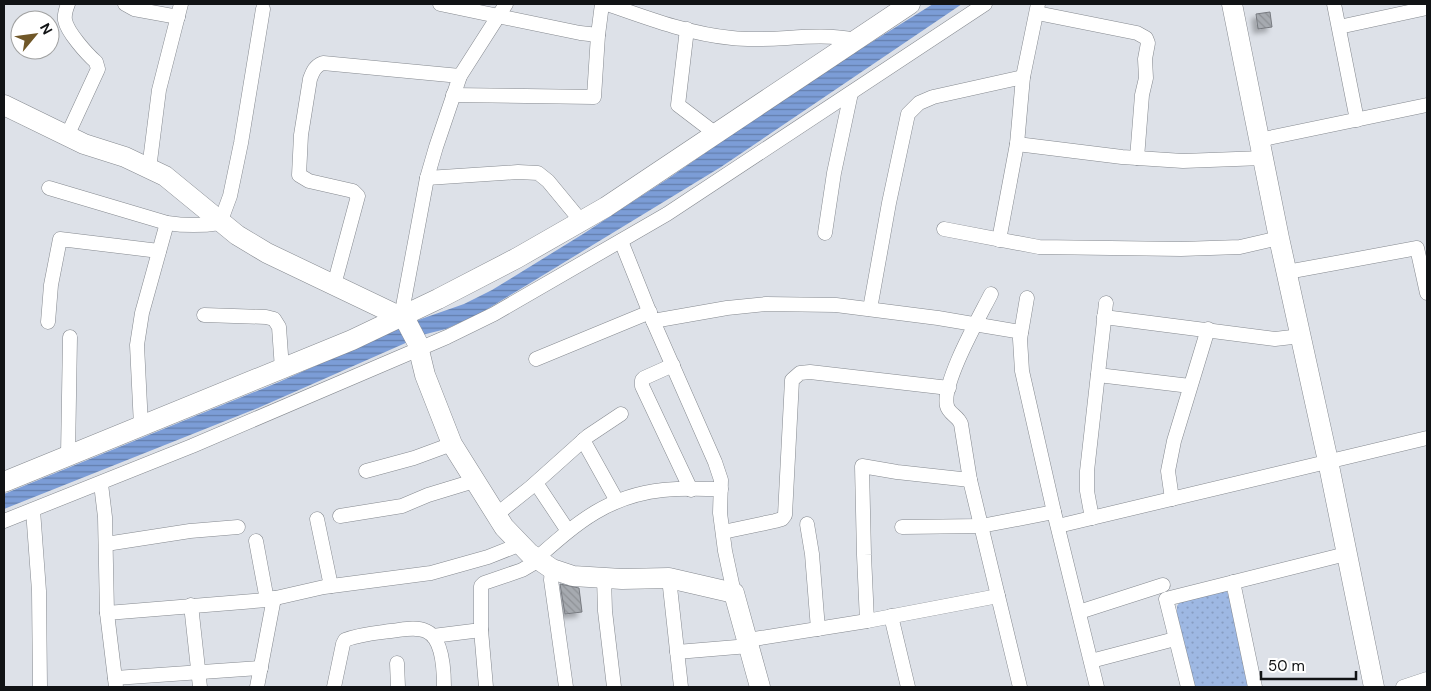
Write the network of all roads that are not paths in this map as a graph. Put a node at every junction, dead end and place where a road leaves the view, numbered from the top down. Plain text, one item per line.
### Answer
1 (68, 4) edge
2 (126, 4) edge
3 (440, 4) edge
4 (506, 4) edge
5 (602, 4) edge
6 (607, 4) edge
7 (910, 4) edge
8 (985, 4) edge
9 (1232, 4) edge
10 (1334, 4) edge
11 (1427, 8) edge
12 (263, 9) dead end
13 (1038, 9) edge
14 (179, 10) edge
15 (887, 11) edge
16 (498, 17) junction
17 (1339, 27) junction
18 (687, 29) junction
19 (598, 35) junction
20 (855, 40) junction
21 (460, 76) junction
22 (1023, 77) junction
23 (851, 93) junction
24 (453, 96) junction
25 (4, 105) edge
26 (1427, 105) edge
27 (1357, 120) junction
28 (716, 134) junction
29 (67, 136) junction
30 (1017, 144) junction
31 (1261, 149) junction
32 (1137, 158) junction
33 (149, 169) junction
34 (427, 178) junction
35 (49, 188) dead end
36 (582, 221) junction
37 (166, 223) junction
38 (220, 223) junction
39 (944, 229) dead end
40 (825, 233) dead end
41 (1280, 238) junction
42 (999, 240) junction
43 (621, 241) junction
44 (159, 251) junction
45 (1287, 272) junction
46 (334, 285) junction
47 (1427, 293) edge
48 (991, 294) dead end
49 (1026, 298) dead end
50 (870, 309) junction
51 (204, 315) dead end
52 (652, 317) junction
53 (404, 319) junction
54 (48, 322) dead end
55 (975, 325) junction
56 (1208, 329) junction
57 (1021, 332) junction
58 (1301, 336) junction
59 (70, 337) dead end
60 (418, 346) junction
61 (536, 359) dead end
62 (673, 365) junction
63 (282, 369) junction
64 (1098, 375) junction
65 (1190, 386) junction
66 (949, 388) junction
67 (621, 414) dead end
68 (141, 426) junction
69 (584, 440) junction
70 (1427, 441) edge
71 (452, 444) junction
72 (68, 455) junction
73 (1328, 461) junction
74 (366, 471) dead end
75 (970, 480) junction
76 (474, 481) junction
77 (4, 482) edge
78 (536, 482) junction
79 (101, 484) junction
80 (721, 489) junction
81 (691, 490) junction
82 (1172, 499) junction
83 (617, 501) junction
84 (33, 510) junction
85 (1054, 512) junction
86 (496, 515) junction
87 (340, 516) dead end
88 (1092, 518) junction
89 (317, 519) dead end
90 (4, 521) edge
91 (807, 524) dead end
92 (981, 526) junction
93 (1058, 526) junction
94 (238, 527) dead end
95 (902, 527) dead end
96 (568, 531) junction
97 (722, 532) junction
98 (256, 541) dead end
99 (106, 544) junction
100 (521, 544) junction
101 (1346, 554) junction
102 (543, 562) junction
103 (604, 578) junction
104 (670, 578) junction
105 (1233, 582) junction
106 (1163, 585) dead end
107 (331, 586) junction
108 (734, 593) junction
109 (998, 596) junction
110 (270, 599) junction
111 (191, 605) junction
112 (1079, 612) junction
113 (107, 613) junction
114 (892, 616) junction
115 (867, 621) junction
116 (818, 629) junction
117 (481, 630) junction
118 (433, 636) junction
119 (1175, 639) junction
120 (748, 643) junction
121 (677, 652) junction
122 (1091, 661) junction
123 (397, 663) dead end
124 (261, 668) junction
125 (199, 672) junction
126 (1427, 679) edge
127 (116, 682) edge
128 (40, 687) edge
129 (200, 687) edge
130 (258, 687) edge
131 (334, 687) edge
132 (398, 687) edge
133 (444, 687) edge
134 (486, 687) edge
135 (566, 687) edge
136 (614, 687) edge
137 (681, 687) edge
138 (760, 687) edge
139 (908, 687) edge
140 (1020, 687) edge
141 (1097, 687) edge
142 (1188, 687) edge
143 (1255, 687) edge
144 (1374, 687) edge
145 (1402, 687) edge

1 - 29 street
2 - 14 street
3 - 16 street
4 - 16 street
5 - 19 street
6 - 18 street
7 - 15 street
8 - 23 street
9 - 31 street
10 - 17 street
11 - 17 street
12 - 38 street
13 - 22 street
13 - 32 street
14 - 33 street
15 - 20 street
16 - 19 street
16 - 21 street
17 - 27 street
18 - 20 street
18 - 28 street
19 - 24 street
20 - 28 street
21 - 24 street
21 - 46 street
22 - 30 street
22 - 50 street
23 - 40 street
23 - 43 street
24 - 34 street
25 - 29 street
26 - 27 street
27 - 31 street
28 - 36 street
29 - 33 street
30 - 32 street
30 - 42 street
31 - 32 street
31 - 41 street
33 - 38 street
34 - 36 street
34 - 53 street
35 - 37 street
36 - 53 street
37 - 38 street
37 - 44 street
38 - 46 street
39 - 42 street
41 - 42 street
41 - 45 street
43 - 52 street
43 - 60 street
44 - 54 street
44 - 68 street
45 - 47 street
45 - 58 street
46 - 53 street
48 - 55 street
49 - 57 street
50 - 52 street
50 - 55 street
51 - 63 street
52 - 61 street
52 - 62 street
53 - 60 street
53 - 63 street
55 - 57 street
55 - 66 street
56 - 58 street
56 - 64 street
56 - 65 street
57 - 85 street
58 - 73 street
59 - 72 street
60 - 71 street
60 - 79 street
62 - 80 street
62 - 81 street
63 - 68 street
64 - 65 street
64 - 88 street
65 - 82 street
66 - 75 street
66 - 97 street
67 - 69 street
68 - 72 street
69 - 78 street
69 - 83 street
70 - 73 street
71 - 74 street
71 - 76 street
72 - 77 street
73 - 82 street
73 - 101 street
75 - 92 street
75 - 115 street
76 - 86 street
76 - 87 street
78 - 86 street
78 - 96 street
79 - 84 street
79 - 99 street
80 - 81 street
80 - 97 street
81 - 83 street
82 - 88 street
83 - 96 street
84 - 90 street
84 - 128 street
85 - 92 street
85 - 93 street
86 - 100 street
88 - 93 street
89 - 107 street
91 - 116 street
92 - 95 street
92 - 109 street
93 - 112 street
94 - 99 street
96 - 102 street
97 - 108 street
98 - 110 street
99 - 113 street
100 - 102 street
100 - 107 street
101 - 105 street
101 - 144 street
102 - 103 street
102 - 117 street
102 - 135 street
103 - 104 street
103 - 136 street
104 - 108 street
104 - 121 street
105 - 119 street
105 - 143 street
106 - 112 street
107 - 110 street
108 - 120 street
109 - 114 street
109 - 140 street
110 - 111 street
110 - 124 street
111 - 113 street
111 - 125 street
112 - 122 street
113 - 127 street
114 - 115 street
114 - 139 street
115 - 116 street
116 - 120 street
117 - 118 street
117 - 134 street
118 - 131 street
118 - 133 street
119 - 122 street
119 - 142 street
120 - 121 street
120 - 138 street
121 - 137 street
122 - 141 street
123 - 132 street
124 - 125 street
124 - 130 street
125 - 127 street
125 - 129 street
126 - 145 street

